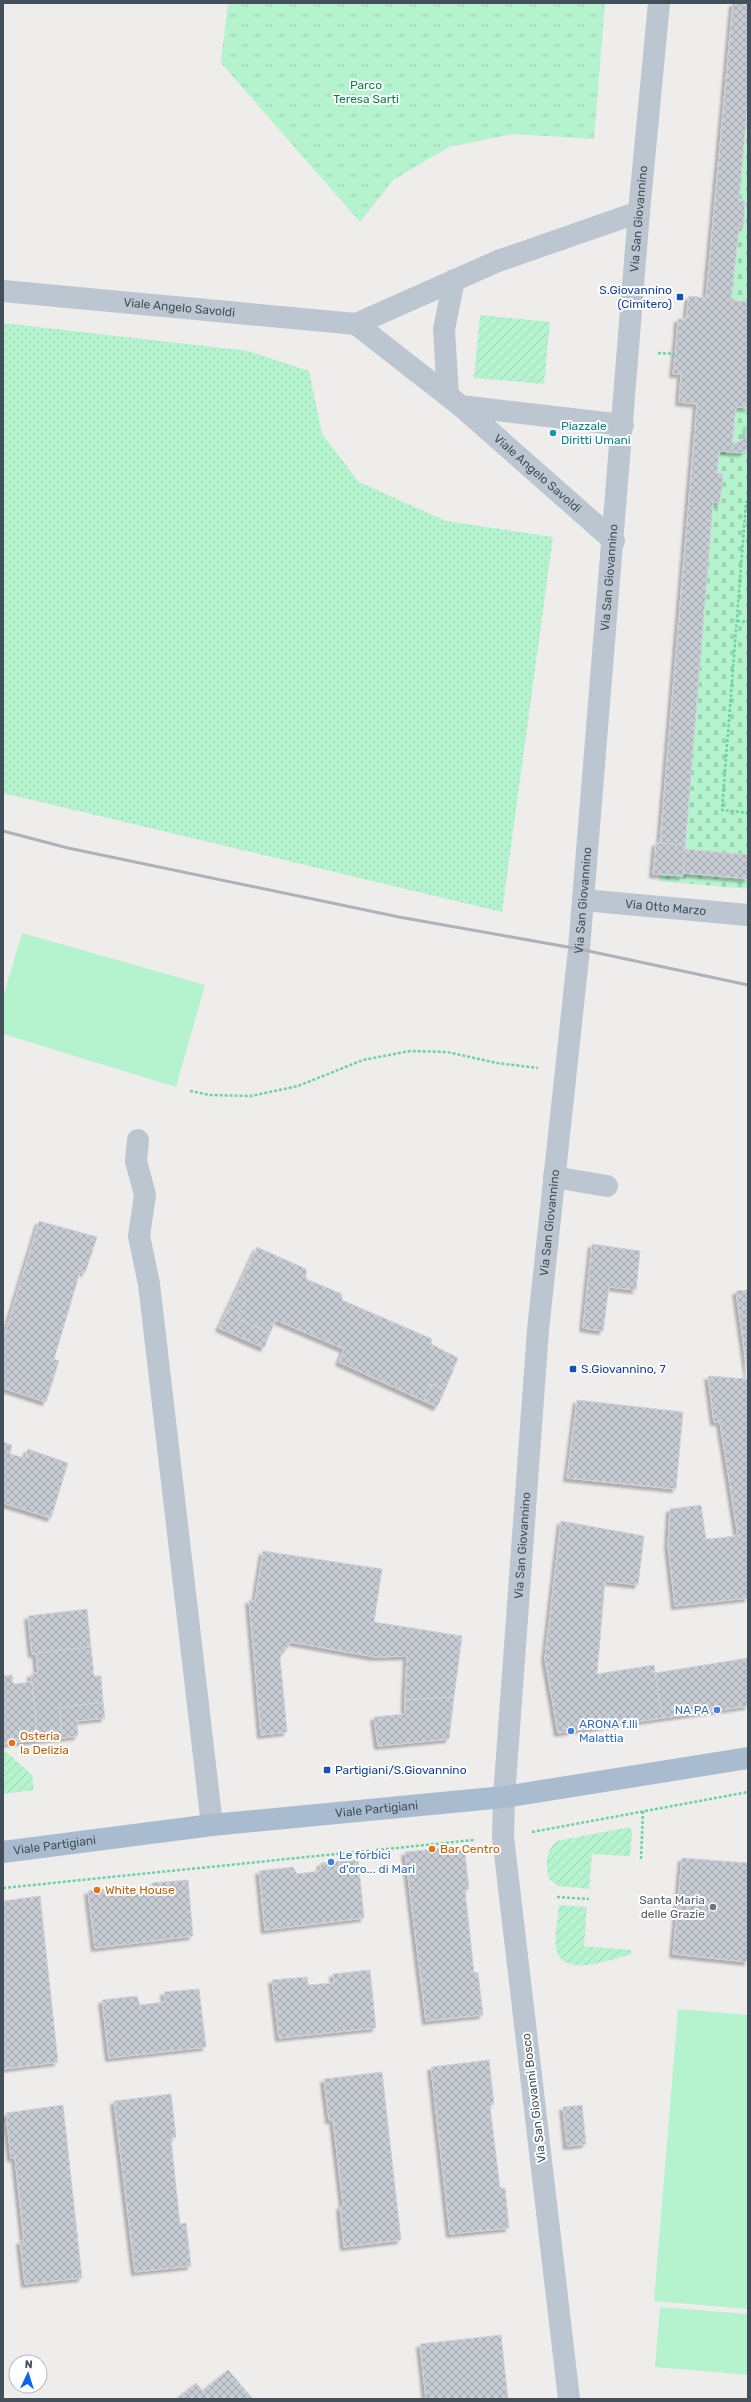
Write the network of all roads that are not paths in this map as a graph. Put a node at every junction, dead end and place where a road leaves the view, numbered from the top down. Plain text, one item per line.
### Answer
1 (659, 3) edge
2 (639, 212) junction
3 (454, 280) junction
4 (3, 291) edge
5 (356, 324) junction
6 (455, 401) junction
7 (623, 425) junction
8 (614, 541) junction
9 (583, 900) junction
10 (748, 915) edge
11 (138, 1140) dead end
12 (554, 1177) junction
13 (607, 1186) dead end
14 (748, 1758) edge
15 (504, 1797) junction
16 (212, 1825) junction
17 (3, 1852) edge
18 (569, 2399) edge

1 - 2 street, Via San Giovannino
2 - 3 street, Viale Angelo Savoldi
2 - 7 street, Via San Giovannino
3 - 5 street, Viale Angelo Savoldi
3 - 6 street
4 - 5 street, Viale Angelo Savoldi
5 - 6 street, Viale Angelo Savoldi
6 - 7 street
6 - 8 street, Viale Angelo Savoldi
7 - 8 street, Via San Giovannino
8 - 9 street, Via San Giovannino
9 - 10 street, Via Otto Marzo
9 - 12 street, Via San Giovannino
11 - 16 street
12 - 13 street
12 - 15 street, Via San Giovannino
14 - 15 main road, Viale Partigiani
15 - 16 main road, Viale Partigiani
15 - 18 street, Via San Giovanni Bosco
16 - 17 main road, Viale Partigiani

